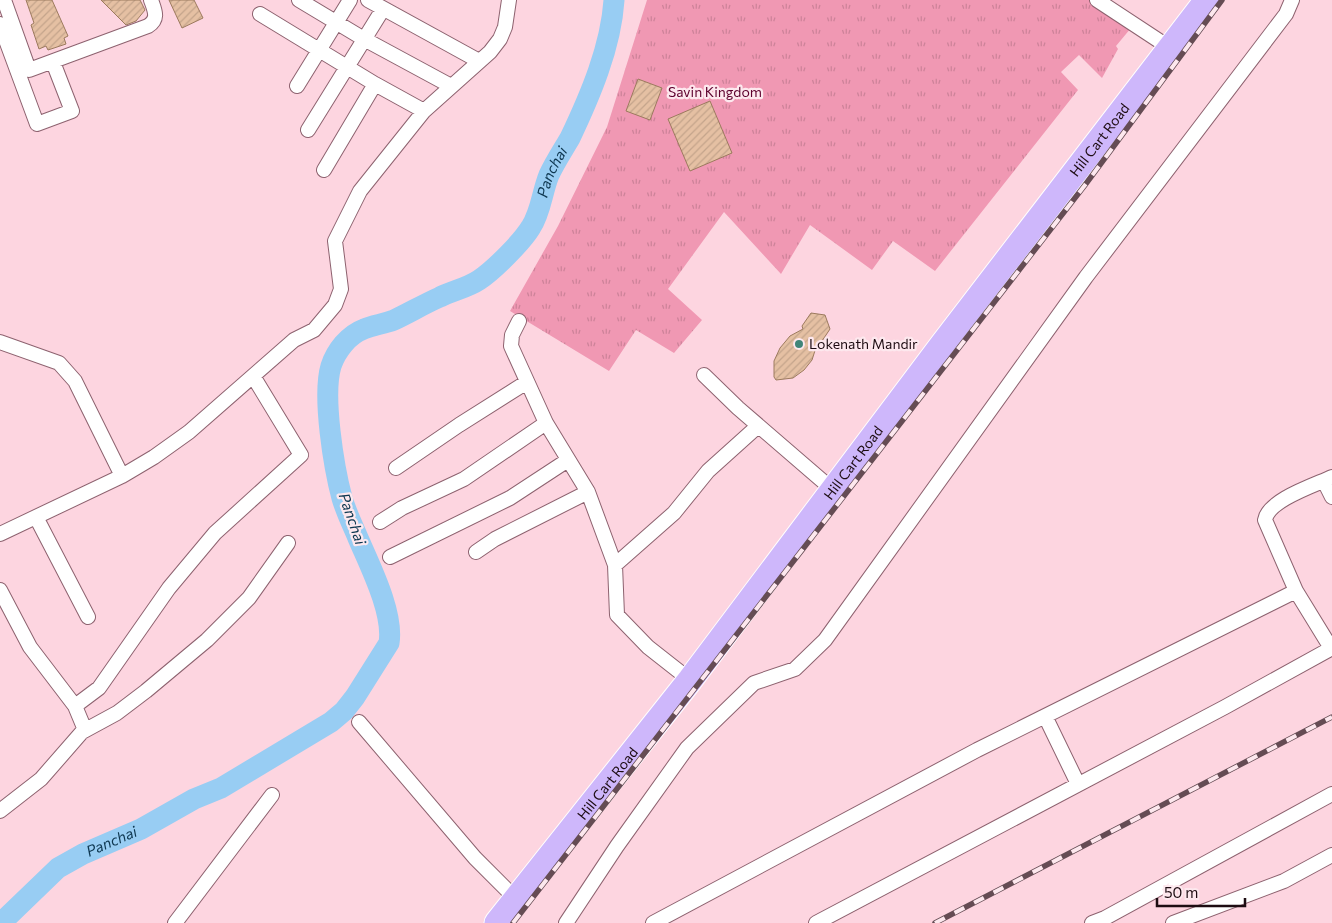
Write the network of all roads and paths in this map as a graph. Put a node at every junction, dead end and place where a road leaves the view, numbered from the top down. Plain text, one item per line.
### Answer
1 (4, 0) edge
2 (151, 0) edge
3 (299, 0) edge
4 (350, 0) edge
5 (368, 0) edge
6 (509, 0) edge
7 (1097, 0) edge
8 (1207, 0) edge
9 (1292, 0) edge
10 (383, 9) junction
11 (260, 14) dead end
12 (336, 22) junction
13 (0, 24) edge
14 (364, 39) junction
15 (1170, 48) junction
16 (319, 50) junction
17 (480, 61) junction
18 (53, 62) junction
19 (347, 67) junction
20 (375, 84) junction
21 (297, 86) dead end
22 (451, 86) junction
23 (424, 111) junction
24 (308, 130) dead end
25 (324, 170) dead end
26 (519, 321) dead end
27 (0, 342) edge
28 (253, 376) junction
29 (704, 376) dead end
30 (528, 382) junction
31 (546, 423) junction
32 (758, 426) junction
33 (568, 460) junction
34 (396, 468) dead end
35 (122, 476) junction
36 (1328, 479) edge
37 (833, 490) junction
38 (588, 492) junction
39 (1332, 498) edge
40 (36, 517) junction
41 (380, 522) dead end
42 (0, 534) edge
43 (288, 543) dead end
44 (476, 552) dead end
45 (390, 557) dead end
46 (615, 565) junction
47 (0, 590) edge
48 (1296, 591) junction
49 (88, 617) dead end
50 (1332, 648) edge
51 (690, 680) junction
52 (75, 706) junction
53 (1045, 716) junction
54 (359, 722) dead end
55 (85, 730) junction
56 (1078, 784) junction
57 (1332, 794) edge
58 (272, 795) dead end
59 (0, 811) edge
60 (1332, 855) edge
61 (516, 899) junction
62 (175, 923) edge
63 (497, 923) edge
64 (566, 923) edge
65 (653, 923) edge
66 (816, 923) edge
67 (1092, 923) edge
68 (1173, 923) edge

1 - 18 street
2 - 18 street
3 - 12 street
4 - 12 street
5 - 10 street
6 - 17 street
7 - 15 street
8 - 15 highway, Hill Cart Road
9 - 64 street
10 - 14 street
10 - 17 street
11 - 16 street
12 - 14 street
12 - 16 street
13 - 18 street
14 - 19 street
14 - 22 street
15 - 37 highway, Hill Cart Road
16 - 19 street
16 - 21 street
17 - 22 street
19 - 20 street
19 - 24 street
20 - 23 street
20 - 25 street
22 - 23 street
23 - 28 street
26 - 30 street
27 - 35 street
28 - 35 street
28 - 52 street
29 - 32 street
30 - 31 street
30 - 34 street
31 - 33 street
31 - 41 street
32 - 37 street
32 - 46 street
33 - 38 street
33 - 45 street
35 - 40 street
36 - 39 street
36 - 48 street
37 - 51 highway, Hill Cart Road
38 - 44 street
38 - 46 street
40 - 42 street
40 - 49 street
43 - 55 street
46 - 51 street
47 - 52 street
48 - 50 street
48 - 53 street
50 - 56 street
51 - 61 highway, Hill Cart Road
52 - 55 street
53 - 56 street
53 - 65 street
54 - 61 street
55 - 59 street
56 - 66 street
57 - 67 street
58 - 62 street
60 - 68 street
61 - 63 highway, Hill Cart Road

